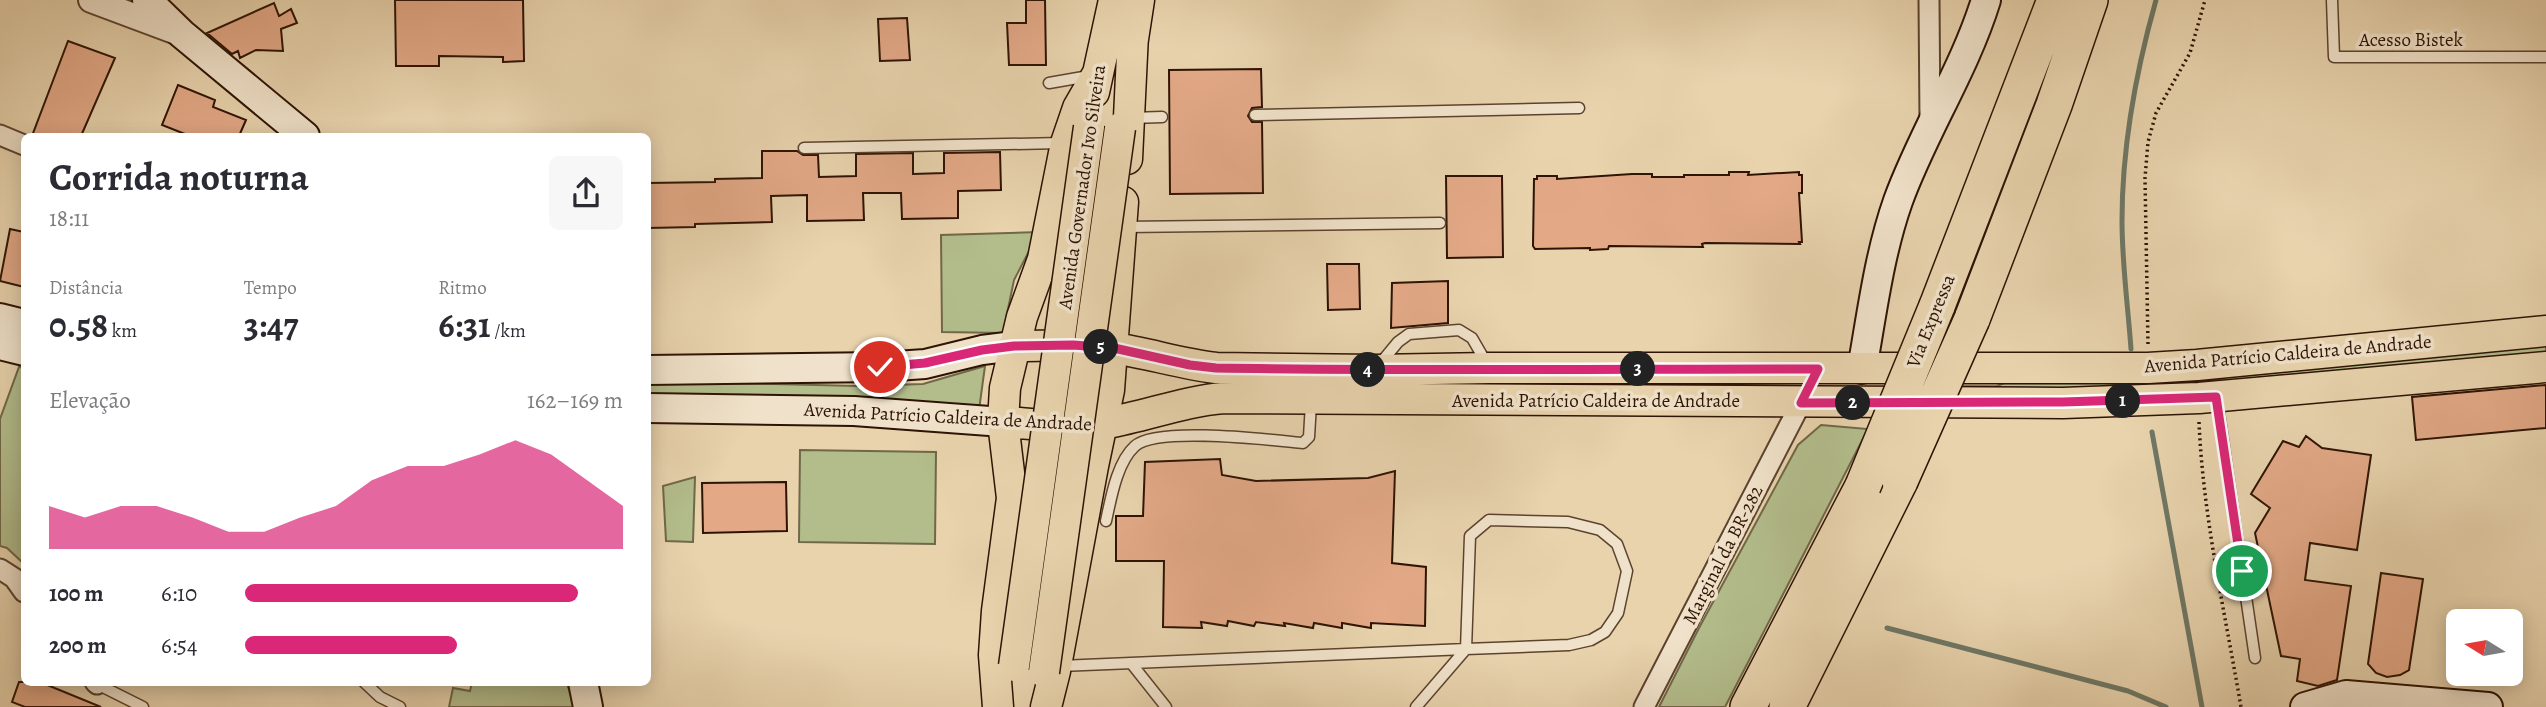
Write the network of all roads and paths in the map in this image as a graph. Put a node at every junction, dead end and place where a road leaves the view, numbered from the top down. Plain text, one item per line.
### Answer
1 (147, 0) edge
2 (1114, 0) edge
3 (1139, 0) edge
4 (1929, 0) edge
5 (1986, 0) edge
6 (2090, 0) edge
7 (2204, 0) edge
8 (2332, 0) edge
9 (98, 1) edge
10 (2054, 2) edge
11 (182, 34) junction
12 (2546, 57) edge
13 (1097, 75) junction
14 (1049, 83) dead end
15 (1579, 108) dead end
16 (1255, 115) dead end
17 (1162, 117) dead end
18 (1125, 123) junction
19 (1930, 124) junction
20 (301, 133) edge
21 (0, 135) edge
22 (1077, 135) junction
23 (21, 144) edge
24 (804, 148) dead end
25 (1440, 223) dead end
26 (1120, 227) junction
27 (0, 318) edge
28 (21, 323) edge
29 (2546, 331) edge
30 (1014, 346) junction
31 (1114, 348) junction
32 (2546, 367) edge
33 (2148, 368) junction
34 (1818, 369) junction
35 (1862, 369) junction
36 (651, 370) edge
37 (2208, 397) junction
38 (1311, 399) junction
39 (1801, 403) junction
40 (651, 408) edge
41 (1003, 422) junction
42 (1104, 424) junction
43 (1106, 521) dead end
44 (0, 569) edge
45 (21, 588) edge
46 (1466, 649) junction
47 (2255, 658) dead end
48 (1131, 663) junction
49 (1050, 669) junction
50 (102, 686) edge
51 (369, 686) edge
52 (584, 686) edge
53 (143, 707) edge
54 (400, 707) edge
55 (589, 707) edge
56 (998, 707) edge
57 (1008, 707) edge
58 (1039, 707) edge
59 (1046, 707) edge
60 (1166, 707) edge
61 (1416, 707) edge
62 (1644, 707) edge
63 (1748, 707) edge
64 (1787, 707) edge
65 (2241, 707) edge
66 (2305, 707) edge
67 (2488, 707) edge

1 - 11 main road
2 - 13 main road, Avenida Governador Ivo Silveira
3 - 18 main road, Avenida Governador Ivo Silveira
4 - 19 street
5 - 19 main road
6 - 64 highway, Via Expressa, bridge
7 - 33 path
8 - 12 lane, Acesso Bistek
9 - 11 street
10 - 63 highway, Via Expressa, bridge
11 - 20 main road
13 - 14 lane
13 - 22 main road, Avenida Governador Ivo Silveira
15 - 16 lane
17 - 18 lane
18 - 26 main road
18 - 49 main road, Avenida Governador Ivo Silveira, bridge
19 - 35 main road
21 - 23 street
22 - 24 lane
22 - 30 main road
22 - 57 main road, Avenida Governador Ivo Silveira, bridge
25 - 26 lane
26 - 31 main road
27 - 28 main road
29 - 33 main road, Avenida Patrício Caldeira de Andrade
30 - 31 main road, Avenida Patrício Caldeira de Andrade
30 - 36 main road, Avenida Patrício Caldeira de Andrade
30 - 41 main road
31 - 34 main road, Avenida Patrício Caldeira de Andrade
31 - 42 main road
32 - 37 main road, Avenida Patrício Caldeira de Andrade
33 - 35 main road, Avenida Patrício Caldeira de Andrade
34 - 35 main road, Avenida Patrício Caldeira de Andrade
34 - 39 main road
37 - 39 main road, Avenida Patrício Caldeira de Andrade
37 - 47 lane
37 - 65 path
38 - 39 main road, Avenida Patrício Caldeira de Andrade
38 - 42 main road, Avenida Patrício Caldeira de Andrade
38 - 43 lane
39 - 62 street, Marginal da BR-282
40 - 41 main road, Avenida Patrício Caldeira de Andrade
41 - 42 main road, Avenida Patrício Caldeira de Andrade
41 - 56 main road
42 - 49 main road
44 - 45 street
46 - 46 lane
46 - 48 lane
46 - 61 lane
48 - 49 lane
48 - 60 lane
49 - 58 main road, Avenida Governador Ivo Silveira
49 - 59 main road
50 - 53 lane
51 - 54 lane
52 - 55 main road
66 - 67 main road

